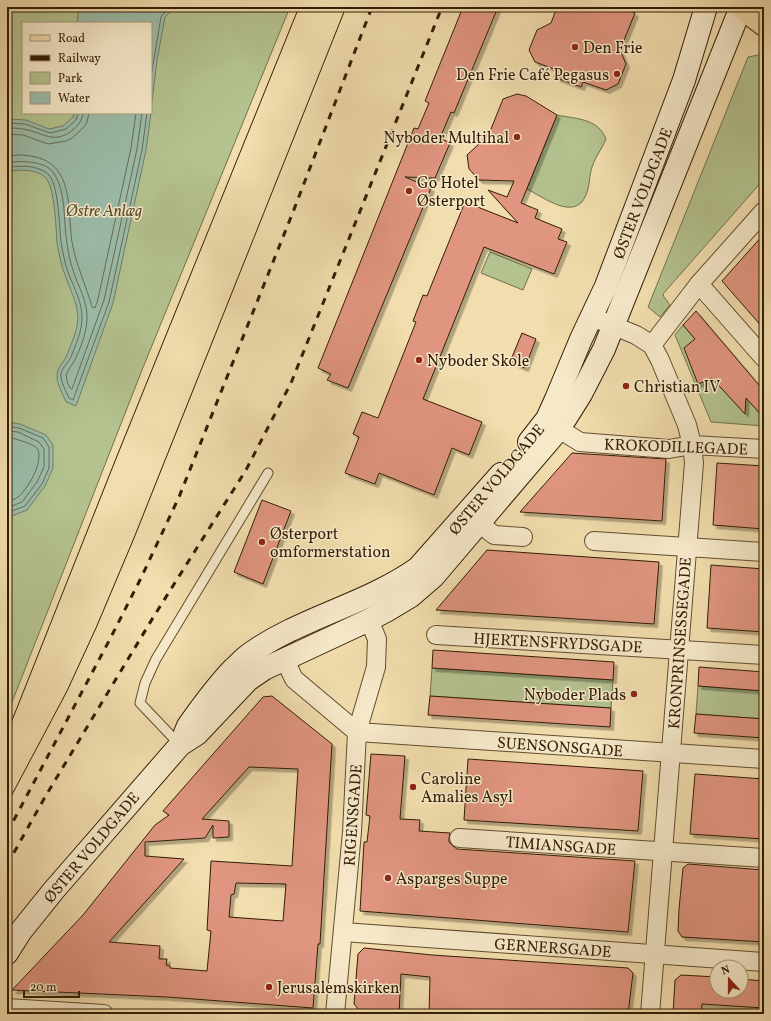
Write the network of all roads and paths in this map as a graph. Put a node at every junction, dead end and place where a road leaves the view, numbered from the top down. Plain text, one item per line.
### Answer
1 (706, 7) edge
2 (741, 7) edge
3 (764, 25) edge
4 (763, 212) edge
5 (699, 284) junction
6 (592, 317) junction
7 (614, 325) junction
8 (652, 345) junction
9 (764, 358) edge
10 (553, 424) junction
11 (692, 445) junction
12 (764, 449) edge
13 (268, 473) dead end
14 (479, 523) junction
15 (523, 537) dead end
16 (594, 541) dead end
17 (686, 547) junction
18 (764, 552) edge
19 (369, 620) junction
20 (436, 635) dead end
21 (679, 650) junction
22 (764, 655) edge
23 (284, 658) junction
24 (357, 732) junction
25 (180, 745) junction
26 (671, 753) junction
27 (764, 759) edge
28 (459, 838) dead end
29 (663, 851) junction
30 (764, 858) edge
31 (343, 932) junction
32 (7, 953) edge
33 (654, 954) junction
34 (764, 962) edge
35 (7, 1008) edge
36 (104, 1014) edge
37 (335, 1014) edge
38 (650, 1014) edge

1 - 6 street, ØSTER VOLDGADE
2 - 3 main road
2 - 7 street, ØSTER VOLDGADE
4 - 5 street
5 - 8 street
5 - 9 street
6 - 7 street
6 - 10 street, ØSTER VOLDGADE
7 - 8 street
7 - 10 street, ØSTER VOLDGADE
8 - 11 street, KRONPRINSESSEGADE
10 - 11 street, KROKODILLEGADE
10 - 14 street, ØSTER VOLDGADE
10 - 25 street, ØSTER VOLDGADE
11 - 12 street, KROKODILLEGADE
11 - 17 street, KRONPRINSESSEGADE
13 - 25 lane
14 - 15 street
14 - 19 street, ØSTER VOLDGADE
16 - 17 street
17 - 18 street
17 - 21 street, KRONPRINSESSEGADE
19 - 23 street, ØSTER VOLDGADE
19 - 24 street, RIGENSGADE
20 - 21 street, HJERTENSFRYDSGADE
21 - 22 street, HJERTENSFRYDSGADE
21 - 26 street, KRONPRINSESSEGADE
23 - 24 street
23 - 25 street, ØSTER VOLDGADE
24 - 26 street, SUENSONSGADE
24 - 31 street, RIGENSGADE
25 - 32 street, ØSTER VOLDGADE
26 - 27 street, SUENSONSGADE
26 - 29 street, KRONPRINSESSEGADE
28 - 29 street, TIMIANSGADE
29 - 30 street, TIMIANSGADE
29 - 33 street, KRONPRINSESSEGADE
31 - 33 street, GERNERSGADE
31 - 37 street, RIGENSGADE
33 - 34 street, GERNERSGADE
33 - 38 street, KRONPRINSESSEGADE
35 - 36 street

